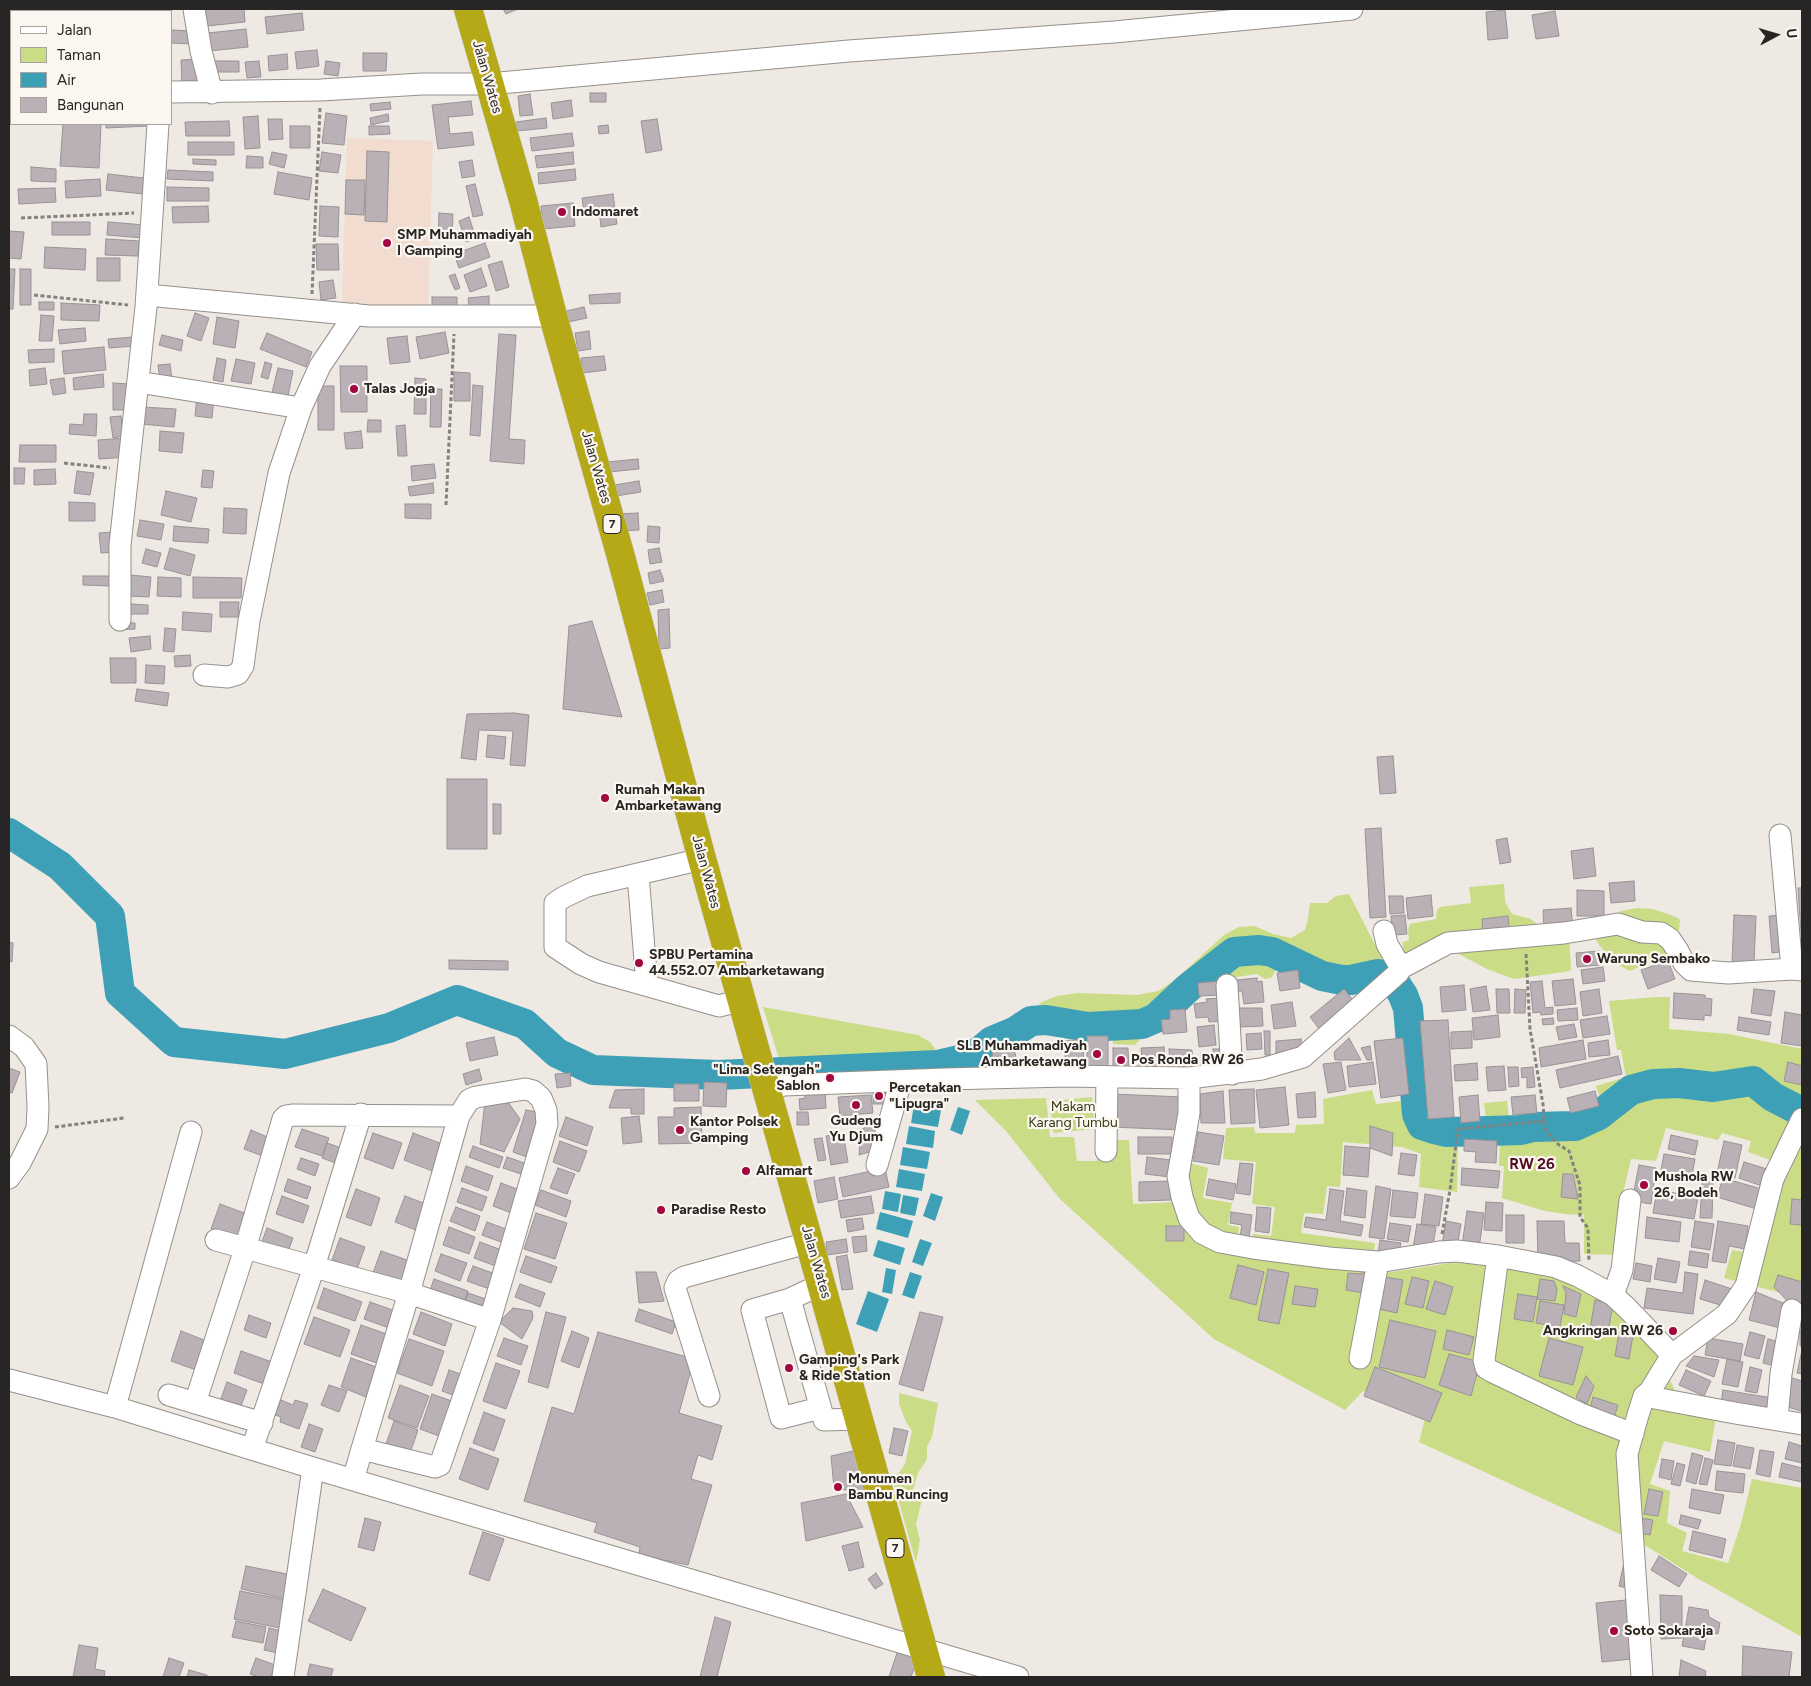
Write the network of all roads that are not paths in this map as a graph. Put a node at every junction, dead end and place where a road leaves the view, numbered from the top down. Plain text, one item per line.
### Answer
1 (194, 9) edge
2 (468, 9) edge
3 (1352, 9) edge
4 (489, 84) junction
5 (172, 92) edge
6 (212, 93) junction
7 (158, 125) edge
8 (147, 301) junction
9 (354, 314) junction
10 (553, 316) junction
11 (138, 382) junction
12 (301, 408) junction
13 (120, 620) dead end
14 (204, 675) dead end
15 (1780, 835) dead end
16 (702, 859) junction
17 (638, 875) junction
18 (1384, 931) dead end
19 (1398, 965) junction
20 (1797, 969) edge
21 (647, 985) junction
22 (1227, 985) dead end
23 (742, 1000) junction
24 (9, 1036) edge
25 (1232, 1074) junction
26 (1107, 1077) junction
27 (1189, 1078) junction
28 (901, 1081) junction
29 (765, 1083) junction
30 (361, 1114) junction
31 (459, 1116) junction
32 (1802, 1120) edge
33 (190, 1132) dead end
34 (1106, 1151) dead end
35 (878, 1165) dead end
36 (9, 1178) edge
37 (1630, 1200) dead end
38 (216, 1240) dead end
39 (811, 1242) junction
40 (245, 1249) junction
41 (1498, 1256) junction
42 (1378, 1262) junction
43 (314, 1267) junction
44 (822, 1284) junction
45 (409, 1293) junction
46 (1613, 1295) junction
47 (790, 1299) junction
48 (1792, 1310) dead end
49 (490, 1320) junction
50 (1672, 1355) junction
51 (1360, 1358) dead end
52 (9, 1380) edge
53 (169, 1395) dead end
54 (709, 1396) dead end
55 (1644, 1396) junction
56 (195, 1403) junction
57 (115, 1407) junction
58 (820, 1408) junction
59 (860, 1419) junction
60 (1777, 1419) junction
61 (262, 1424) junction
62 (1802, 1424) edge
63 (1633, 1434) junction
64 (362, 1449) junction
65 (252, 1450) junction
66 (313, 1468) junction
67 (353, 1480) junction
68 (924, 1650) junction
69 (283, 1677) edge
70 (931, 1677) edge
71 (1018, 1677) edge
72 (1642, 1677) edge

1 - 6 street
2 - 4 highway, Jalan Wates / 7
3 - 4 street
4 - 6 street
4 - 10 highway, Jalan Wates / 7
5 - 6 street
7 - 8 street
8 - 9 street
8 - 11 street
9 - 10 street
9 - 12 street
10 - 16 highway, Jalan Wates / 7
11 - 12 street
11 - 13 street
12 - 14 street
15 - 20 street
16 - 17 street
16 - 23 highway, Jalan Wates / 7
17 - 21 street
17 - 21 street
18 - 19 street
19 - 20 street
19 - 25 street
21 - 23 street
22 - 25 street
23 - 29 highway, Jalan Wates / 7
24 - 36 street
25 - 27 street
26 - 27 street
26 - 28 street
26 - 34 street
27 - 42 street
28 - 29 street
28 - 35 street
29 - 39 highway, Jalan Wates / 7
30 - 31 street
30 - 40 street
30 - 43 street
31 - 45 street
31 - 49 street
32 - 50 street
33 - 57 street
37 - 46 street
38 - 40 street
39 - 44 highway, Jalan Wates / 7
39 - 54 street
40 - 43 street
40 - 56 street
41 - 42 street
41 - 46 street
41 - 63 street
42 - 51 street
43 - 45 street
43 - 61 street
44 - 47 street
44 - 59 highway, Jalan Wates / 7
45 - 49 street
45 - 64 street
46 - 50 street
47 - 58 street
47 - 58 street
48 - 60 street
49 - 64 street
50 - 55 street
52 - 57 street
53 - 56 street
55 - 60 street
55 - 63 street
56 - 61 street
57 - 65 street
58 - 59 street
59 - 68 highway, Jalan Wates / 7
60 - 62 street
61 - 65 street
63 - 72 street
64 - 67 street
65 - 66 street
66 - 67 street
66 - 69 street
67 - 68 street
68 - 70 highway, Jalan Wates / 7
68 - 71 street

